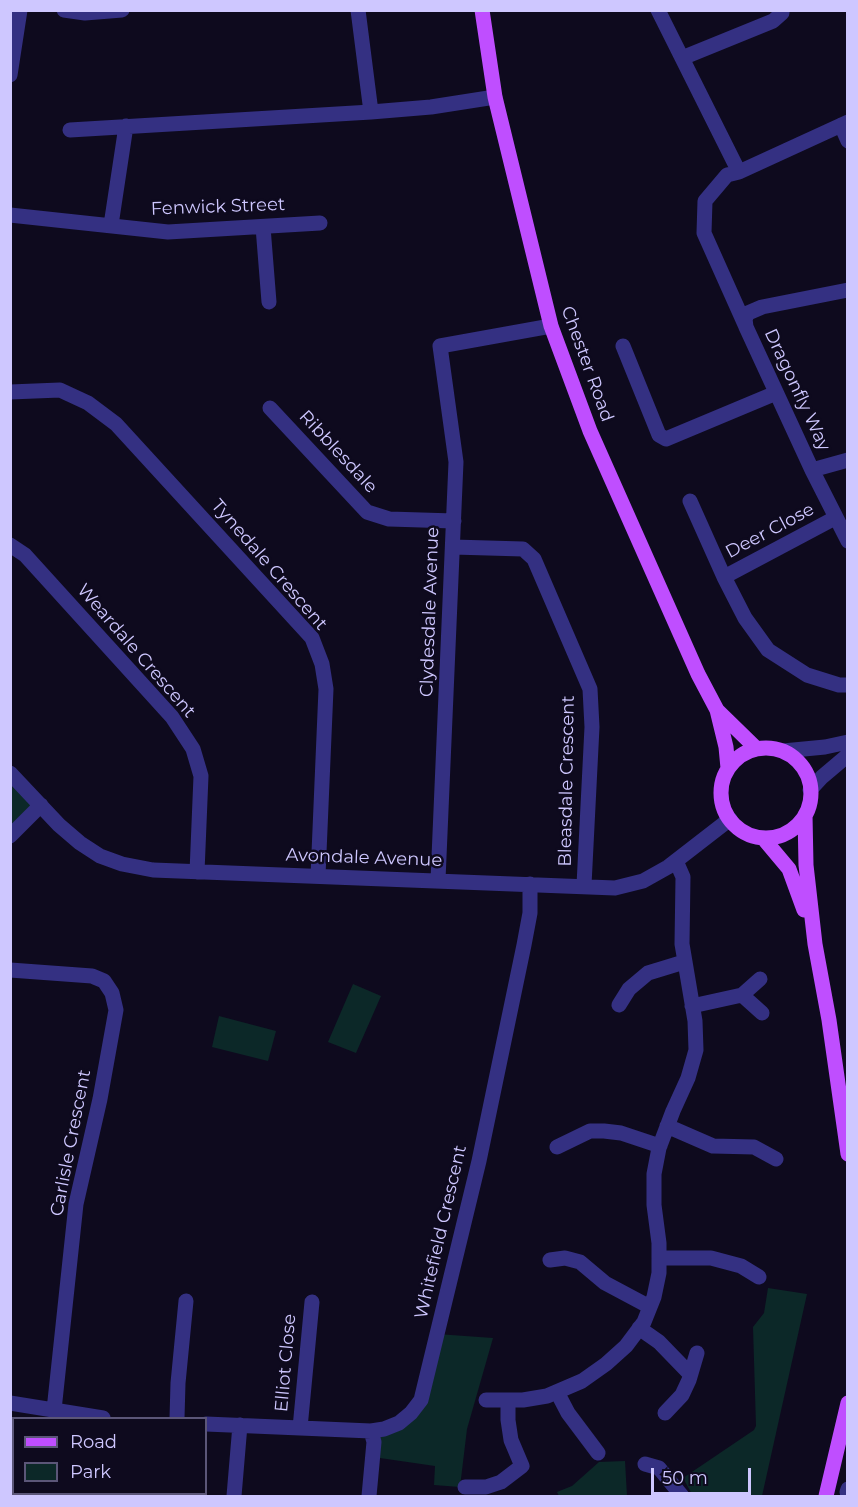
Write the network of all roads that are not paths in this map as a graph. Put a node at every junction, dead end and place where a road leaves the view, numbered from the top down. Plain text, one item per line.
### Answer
1 (20, 10) edge
2 (64, 10) edge
3 (122, 10) edge
4 (358, 10) edge
5 (482, 10) edge
6 (658, 10) edge
7 (782, 10) edge
8 (682, 58) junction
9 (10, 75) edge
10 (495, 97) junction
11 (371, 112) junction
12 (844, 123) edge
13 (126, 126) junction
14 (70, 130) dead end
15 (848, 141) edge
16 (739, 172) junction
17 (10, 215) edge
18 (320, 223) dead end
19 (111, 225) junction
20 (263, 226) junction
21 (848, 290) edge
22 (269, 302) dead end
23 (745, 323) junction
24 (551, 326) junction
25 (623, 346) dead end
26 (10, 392) edge
27 (776, 393) junction
28 (270, 408) dead end
29 (848, 460) edge
30 (812, 470) junction
31 (690, 501) dead end
32 (835, 518) junction
33 (454, 521) junction
34 (848, 541) edge
35 (10, 545) edge
36 (453, 548) junction
37 (724, 577) junction
38 (848, 685) edge
39 (717, 710) junction
40 (848, 742) edge
41 (757, 749) junction
42 (783, 751) junction
43 (848, 755) edge
44 (728, 768) junction
45 (10, 773) edge
46 (810, 790) junction
47 (41, 805) junction
48 (805, 815) junction
49 (730, 819) junction
50 (10, 836) edge
51 (763, 838) junction
52 (676, 861) junction
53 (197, 872) junction
54 (318, 876) junction
55 (438, 880) junction
56 (530, 884) junction
57 (584, 885) junction
58 (815, 944) junction
59 (684, 962) junction
60 (10, 970) edge
61 (760, 979) dead end
62 (742, 995) junction
63 (619, 1005) dead end
64 (692, 1006) junction
65 (762, 1013) dead end
66 (843, 1082) edge
67 (668, 1126) junction
68 (660, 1146) junction
69 (556, 1147) dead end
70 (848, 1154) edge
71 (776, 1159) dead end
72 (659, 1258) junction
73 (550, 1260) dead end
74 (759, 1277) dead end
75 (186, 1301) dead end
76 (312, 1302) dead end
77 (650, 1306) junction
78 (639, 1328) junction
79 (697, 1353) dead end
80 (690, 1374) junction
81 (557, 1392) junction
82 (486, 1400) dead end
83 (508, 1400) junction
84 (10, 1403) edge
85 (848, 1403) edge
86 (54, 1410) junction
87 (665, 1413) dead end
88 (92, 1417) edge
89 (177, 1417) edge
90 (207, 1424) edge
91 (240, 1425) junction
92 (300, 1428) junction
93 (371, 1431) junction
94 (598, 1453) dead end
95 (645, 1464) dead end
96 (465, 1488) dead end
97 (234, 1497) edge
98 (369, 1497) edge
99 (682, 1497) edge
100 (826, 1497) edge

1 - 9 street
2 - 3 street
4 - 11 street
5 - 10 main road, Chester Road
6 - 8 street
7 - 8 street
8 - 16 street
10 - 11 street
10 - 24 main road, Chester Road
11 - 13 street
12 - 15 street
12 - 16 street, Dragonfly Way
13 - 14 street
13 - 19 street
16 - 23 street, Dragonfly Way
17 - 19 street, Fenwick Street
18 - 20 street, Fenwick Street
19 - 20 street, Fenwick Street
20 - 22 street
21 - 23 street
23 - 27 street, Dragonfly Way
24 - 33 street, Clydesdale Avenue
24 - 39 main road, Chester Road
25 - 27 street
26 - 54 street, Tynedale Crescent
27 - 30 street, Dragonfly Way
28 - 33 street, Ribblesdale
29 - 30 street
30 - 32 street, Dragonfly Way
31 - 37 street, Deer Close
32 - 34 street, Dragonfly Way
32 - 37 street, Deer Close
33 - 36 street, Clydesdale Avenue
35 - 53 street, Weardale Crescent
36 - 55 street, Clydesdale Avenue
36 - 57 street, Bleasdale Crescent
37 - 38 street, Deer Close
39 - 41 main road
39 - 44 main road
40 - 42 street
41 - 42 main road
41 - 44 main road
42 - 46 main road
43 - 46 street
44 - 49 main road
45 - 47 street, Avondale Avenue
46 - 48 main road
47 - 50 street
47 - 53 street, Avondale Avenue
48 - 51 main road
48 - 58 main road
49 - 51 main road
49 - 52 street, Avondale Avenue
51 - 58 main road
52 - 57 street, Avondale Avenue
52 - 59 street
53 - 54 street, Avondale Avenue
54 - 55 street, Avondale Avenue
55 - 56 street, Avondale Avenue
56 - 57 street, Avondale Avenue
56 - 93 street, Whitefield Crescent
58 - 66 main road
59 - 63 street
59 - 64 street
60 - 86 street, Carlisle Crescent
61 - 62 street
62 - 64 street
62 - 65 street
64 - 67 street
66 - 70 main road
67 - 68 street
67 - 71 street
68 - 69 street
68 - 72 street
72 - 74 street
72 - 77 street
73 - 77 street
75 - 89 street
76 - 92 street, Elliot Close
77 - 78 street
78 - 80 street
78 - 81 street
79 - 80 street
80 - 87 street
81 - 83 street
81 - 94 street
82 - 83 street
83 - 96 street
84 - 86 street
85 - 100 main road
86 - 88 street
90 - 91 street, Whitefield Crescent
91 - 92 street, Whitefield Crescent
91 - 97 street
92 - 93 street, Whitefield Crescent
93 - 98 street
95 - 99 street

